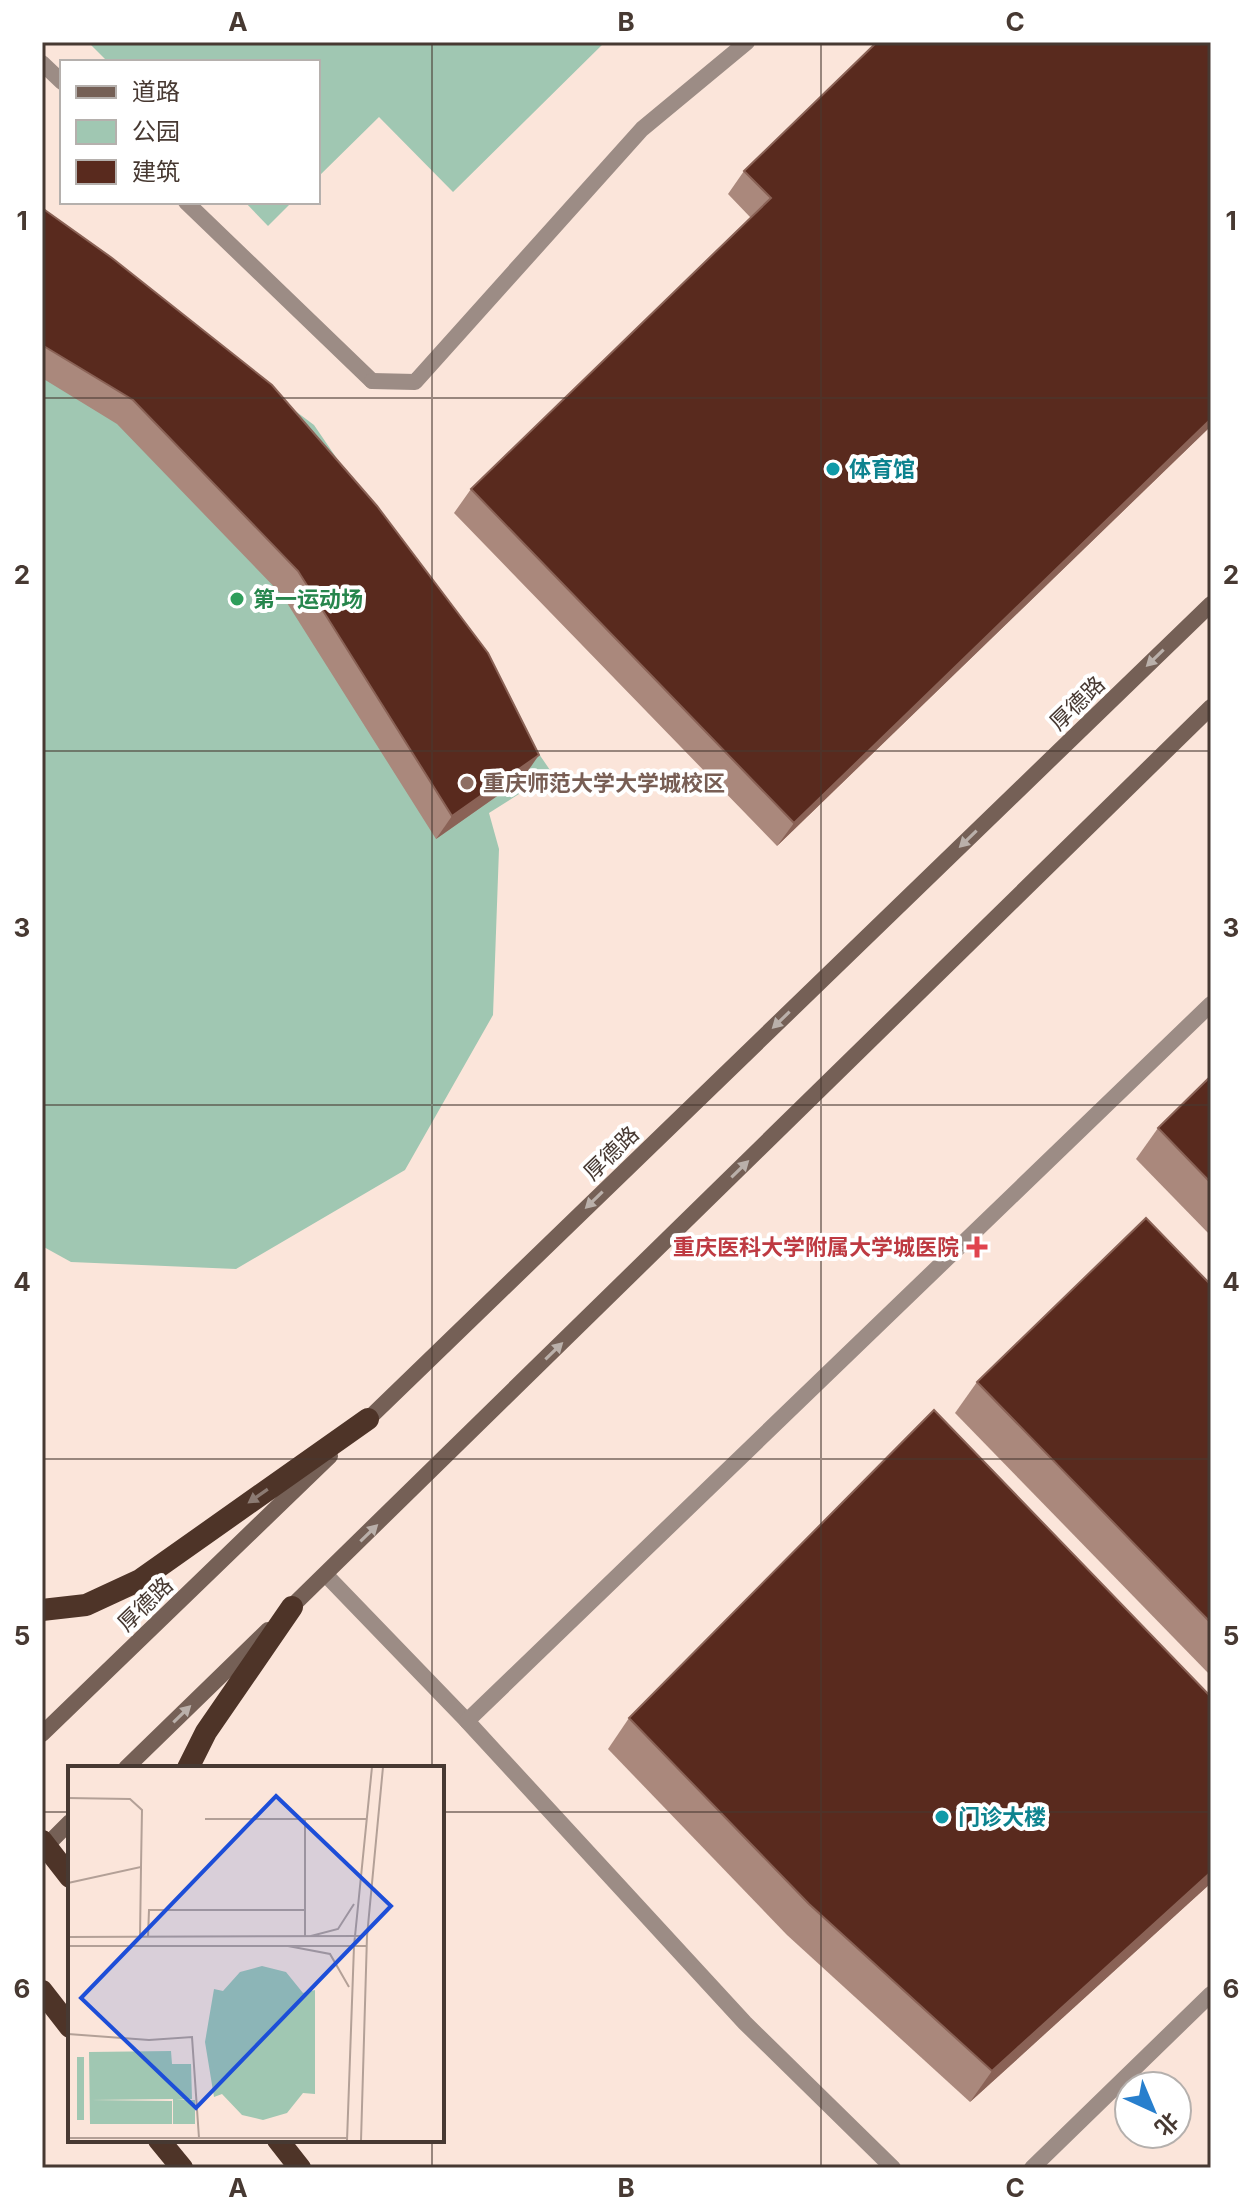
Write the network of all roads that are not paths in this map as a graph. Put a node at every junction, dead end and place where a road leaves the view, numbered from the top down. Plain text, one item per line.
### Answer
1 (747, 42) edge
2 (42, 63) edge
3 (60, 80) edge
4 (188, 204) edge
5 (1211, 604) edge
6 (1209, 712) edge
7 (1211, 1004) edge
8 (368, 1419) junction
9 (326, 1575) junction
10 (292, 1607) junction
11 (42, 1610) edge
12 (467, 1721) junction
13 (42, 1734) edge
14 (128, 1766) edge
15 (189, 1766) edge
16 (68, 1824) edge
17 (44, 1844) edge
18 (68, 1874) edge
19 (42, 1991) edge
20 (1211, 1994) edge
21 (68, 2024) edge
22 (161, 2142) edge
23 (280, 2142) edge
24 (182, 2168) edge
25 (300, 2168) edge
26 (893, 2168) edge
27 (1032, 2168) edge

1 - 4 street
2 - 3 street
5 -> 8 main road, 厚德路
9 -> 6 main road
7 - 12 street
8 -> 11 highway
8 - 13 main road, 厚德路
9 - 10 main road
9 - 12 street
14 -> 10 main road
10 - 15 highway
12 - 26 street
16 - 17 main road
17 - 18 highway
19 - 21 highway
20 - 27 street
22 - 24 highway
23 - 25 highway

